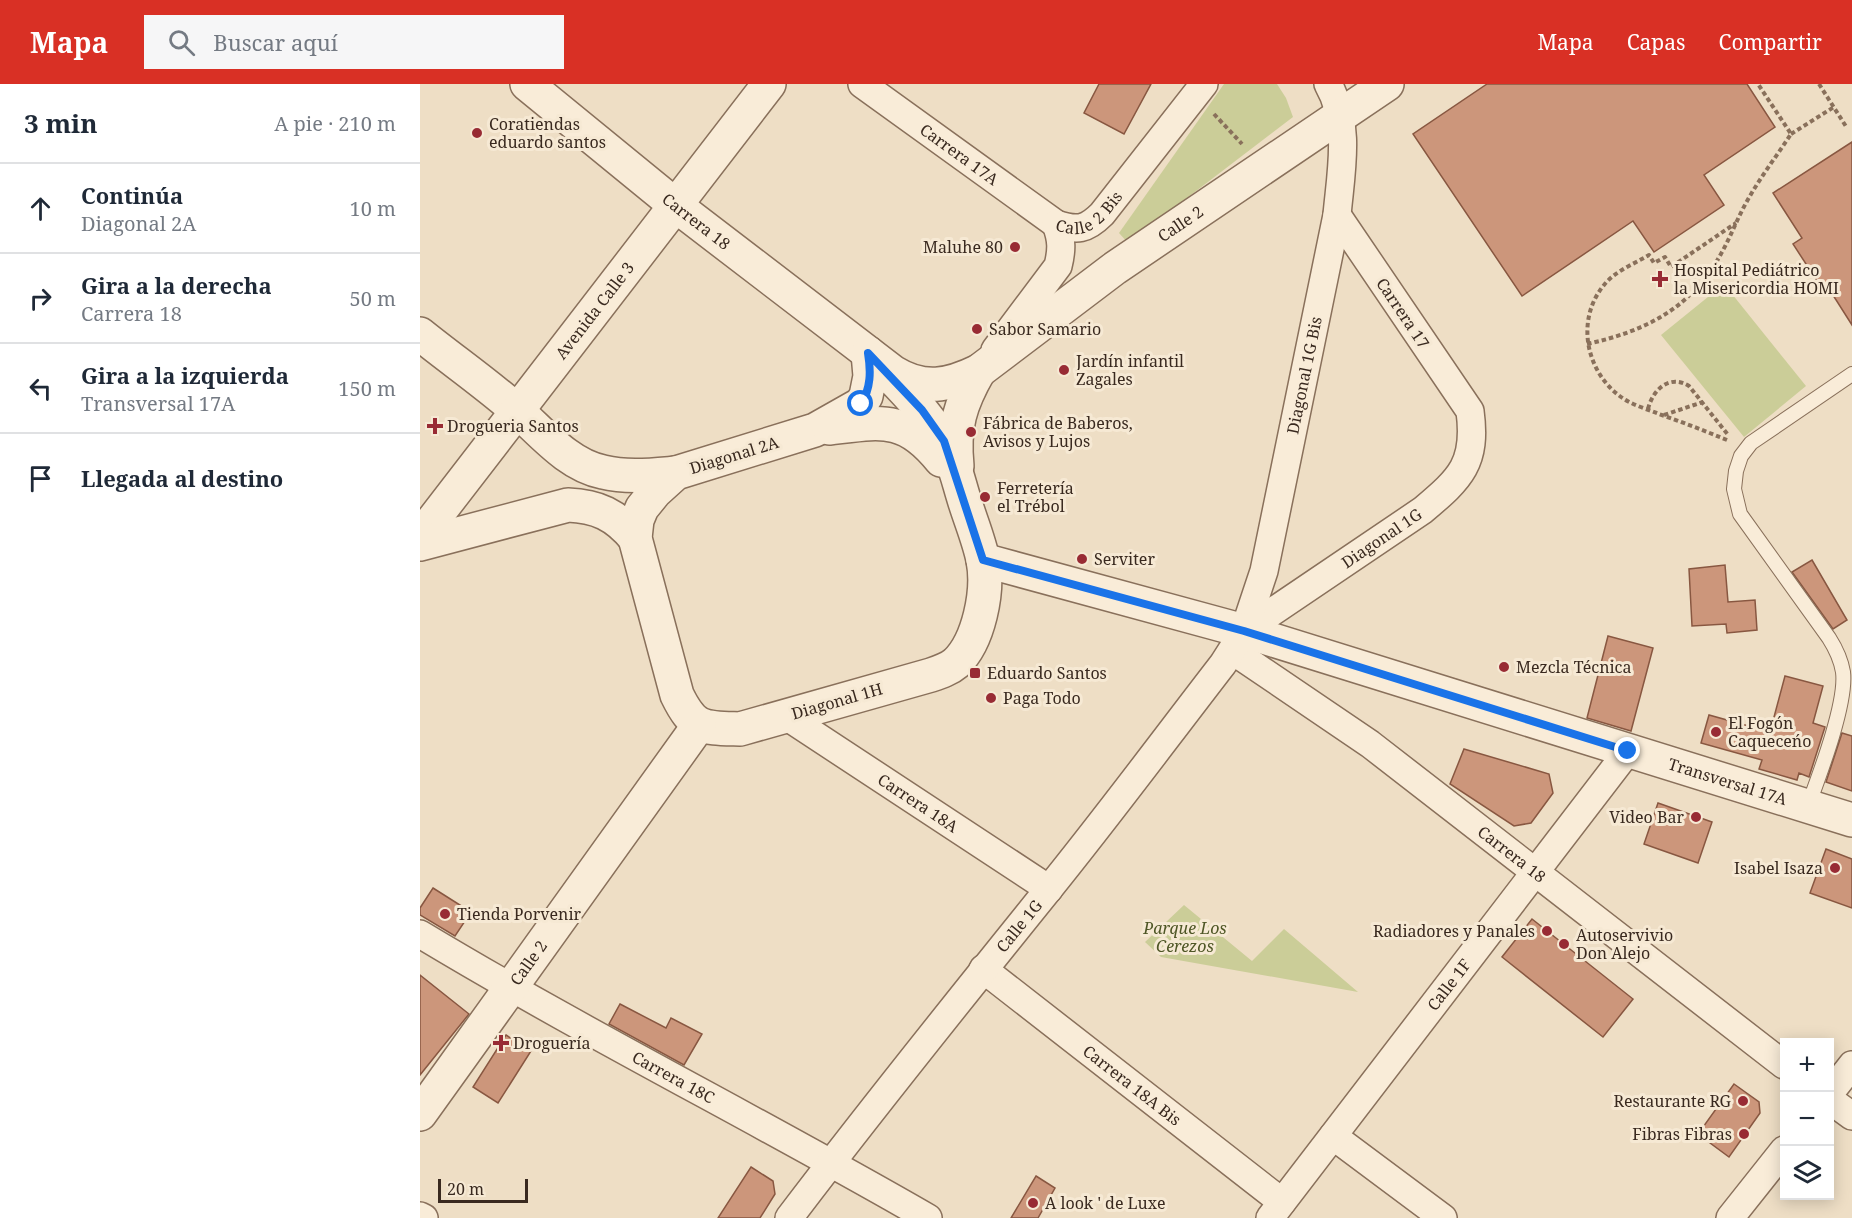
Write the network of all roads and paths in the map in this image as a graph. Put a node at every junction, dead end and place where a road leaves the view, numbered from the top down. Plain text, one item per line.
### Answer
1 (527, 84) edge
2 (769, 84) edge
3 (862, 84) edge
4 (1328, 84) edge
5 (1387, 84) edge
6 (1758, 84) edge
7 (1819, 84) edge
8 (1200, 89) edge
9 (1834, 107) junction
10 (1341, 116) junction
11 (1847, 128) dead end
12 (1791, 134) junction
13 (1265, 168) junction
14 (675, 205) junction
15 (1337, 215) junction
16 (1736, 223) junction
17 (1056, 224) junction
18 (420, 334) edge
19 (1587, 344) junction
20 (868, 353) junction
21 (979, 370) junction
22 (1852, 374) edge
23 (1703, 402) junction
24 (516, 410) junction
25 (1648, 410) junction
26 (1470, 411) joint
27 (1663, 415) junction
28 (815, 430) junction
29 (676, 473) junction
30 (959, 483) junction
31 (420, 537) edge
32 (635, 538) junction
33 (420, 544) edge
34 (983, 560) junction
35 (1238, 641) junction
36 (966, 649) joint
37 (786, 716) junction
38 (699, 725) junction
39 (1628, 751) junction
40 (1808, 806) junction
41 (1852, 820) edge
42 (1536, 871) junction
43 (1048, 889) junction
44 (420, 934) edge
45 (983, 969) junction
46 (511, 988) junction
47 (1780, 1061) edge
48 (1852, 1065) edge
49 (1831, 1092) edge
50 (1834, 1103) edge
51 (420, 1114) edge
52 (1852, 1116) edge
53 (1333, 1136) junction
54 (1780, 1156) edge
55 (831, 1162) junction
56 (1276, 1210) edge
57 (420, 1216) edge
58 (424, 1218) edge
59 (789, 1218) edge
60 (928, 1218) edge
61 (1443, 1218) edge
62 (1730, 1218) edge

1 - 14 street, Carrera 18
2 - 14 street, Avenida Calle 3
3 - 17 street, Carrera 17A
4 - 10 street, Diagonal 1G Bis
5 - 10 street, Calle 2
6 - 12 path
7 - 9 path
8 - 13 path
8 - 17 street, Calle 2 Bis
9 - 11 path
9 - 12 path
10 - 13 street, Calle 2
10 - 15 street, Diagonal 1G Bis
12 - 16 path
13 - 21 street, Calle 2
14 - 20 street, Carrera 18
14 - 24 street, Avenida Calle 3
15 - 26 street, Carrera 17
15 - 35 street, Diagonal 1G Bis
16 - 19 path
16 - 19 path
17 - 21 street, Calle 2 Bis
18 - 24 street
19 - 25 path
20 - 21 street, Carrera 18
20 - 28 street, Diagonal 2A
20 - 30 street, Carrera 18
21 - 30 street, Carrera 18
22 - 40 lane
23 - 25 path
23 - 27 path
23 - 27 path
24 - 29 street
24 - 31 street, Avenida Calle 3
25 - 27 path
26 - 35 street, Diagonal 1G
28 - 29 street, Diagonal 2A
28 - 30 street, Carrera 18
29 - 32 street, Diagonal 2A
30 - 34 street, Carrera 18
32 - 33 street
32 - 38 street
34 - 35 street, Transversal 17A
34 - 36 street, Carrera 18
35 - 39 street, Transversal 17A
35 - 42 street, Carrera 18
35 - 43 street, Calle 1G
36 - 37 street, Diagonal 1H
37 - 38 street, Diagonal 1H
37 - 43 street, Carrera 18A
38 - 46 street, Calle 2
39 - 40 street, Transversal 17A
39 - 42 street, Calle 1F
40 - 41 street, Transversal 17A
42 - 47 street, Carrera 18
42 - 53 street, Calle 1F
43 - 45 street, Calle 1G
44 - 46 street, Carrera 18C
45 - 55 street, Calle 1G
45 - 56 street, Carrera 18A Bis
46 - 51 street, Calle 2
46 - 55 street, Carrera 18C
48 - 49 street
50 - 52 street
53 - 56 street, Calle 1F
53 - 61 street
54 - 62 street
55 - 59 street, Calle 1G
55 - 60 street, Carrera 18C
57 - 58 street

